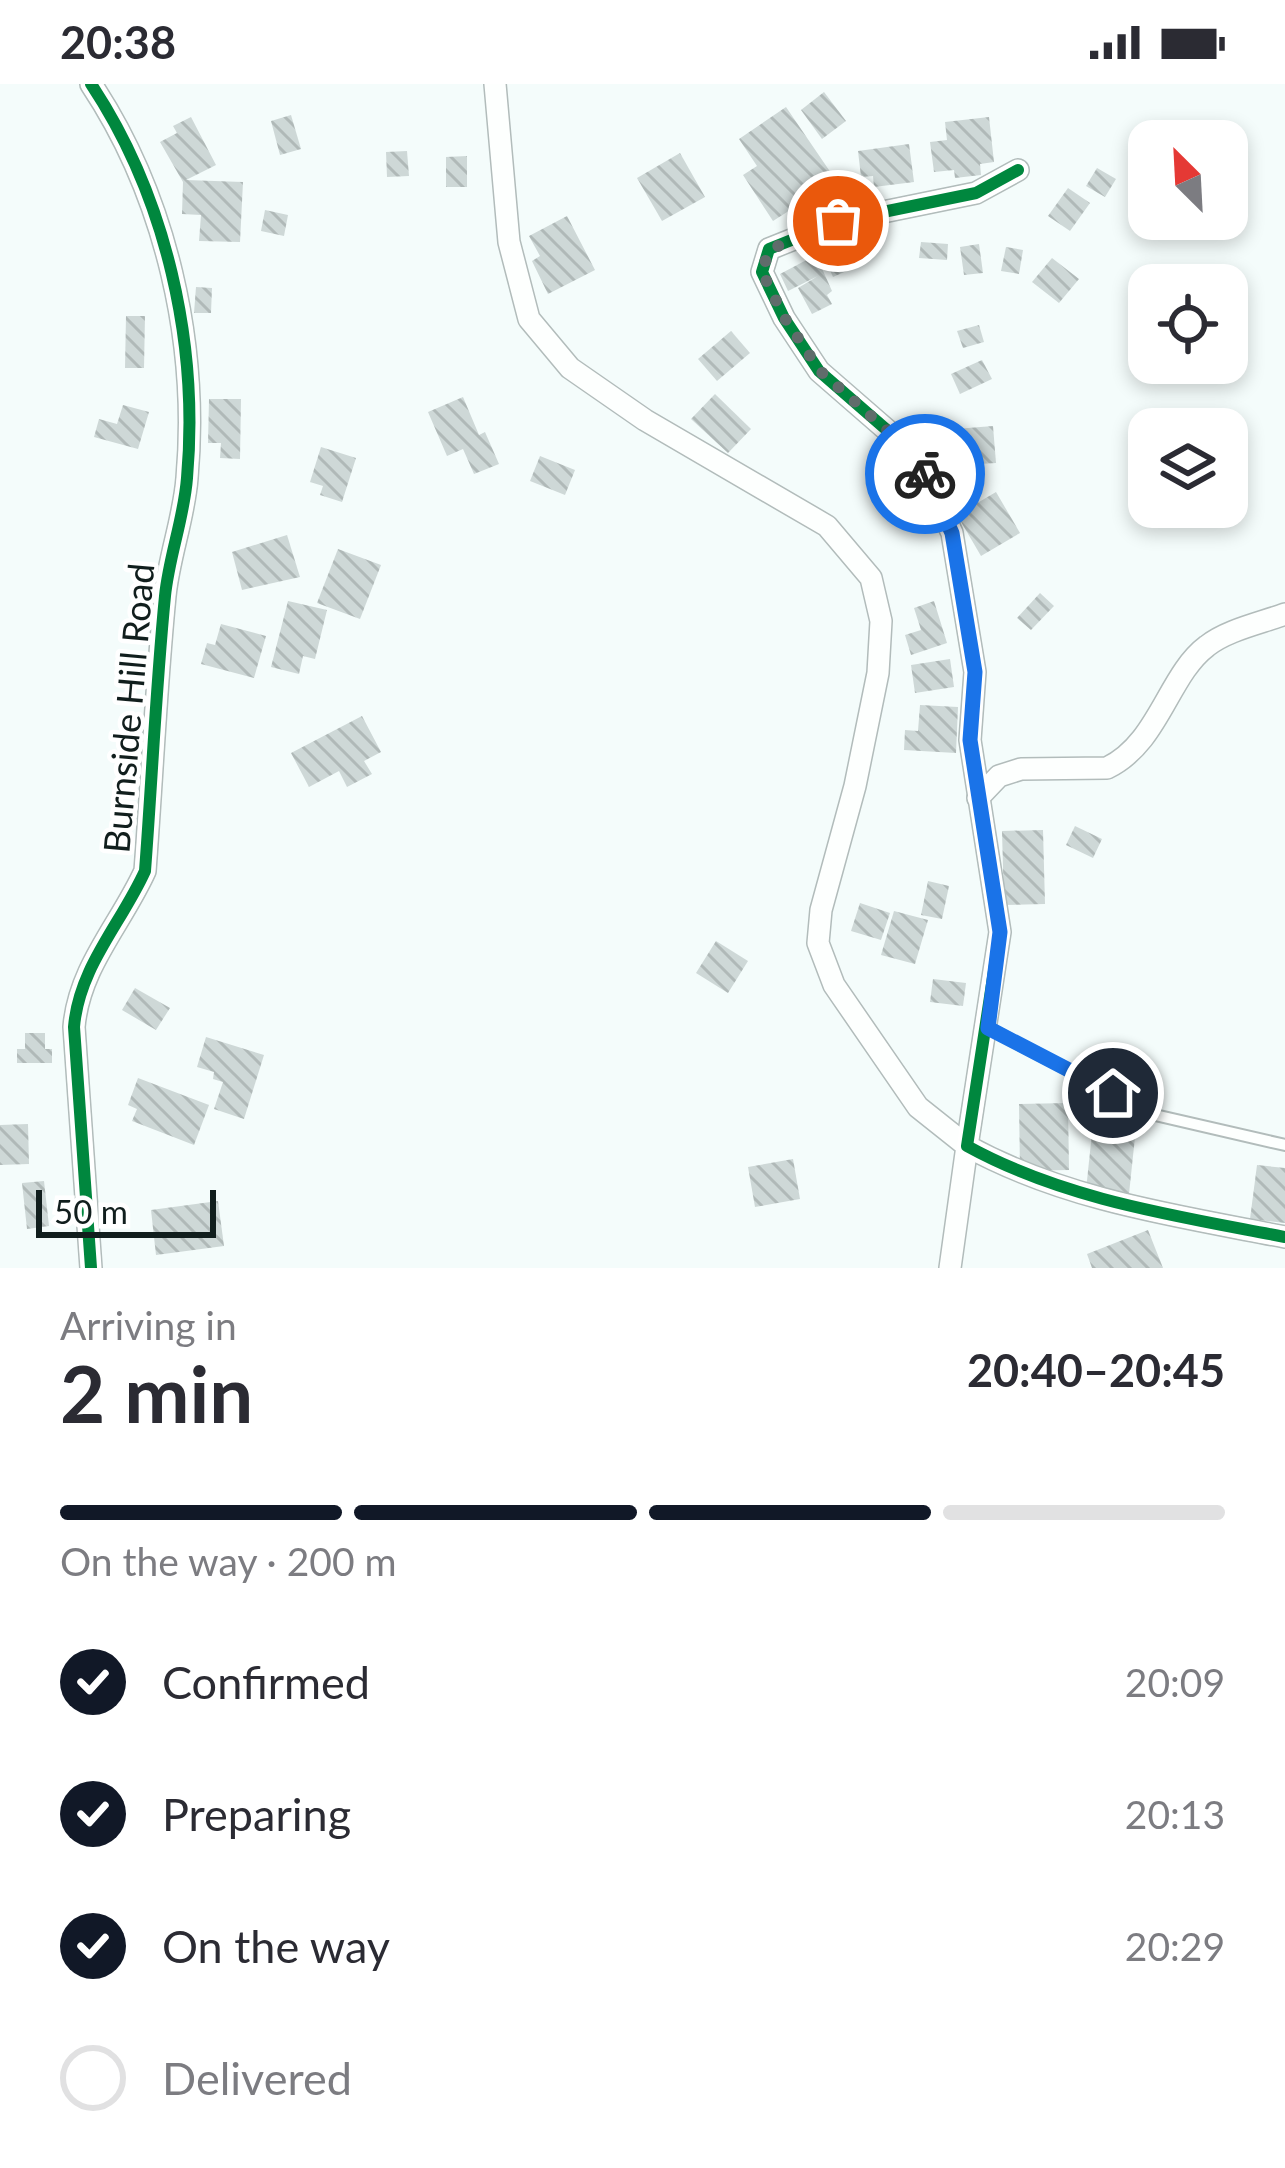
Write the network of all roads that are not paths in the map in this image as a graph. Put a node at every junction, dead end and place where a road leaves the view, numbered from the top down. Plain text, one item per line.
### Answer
1 (91, 84) edge
2 (495, 84) edge
3 (1018, 170) dead end
4 (1285, 614) edge
5 (978, 798) junction
6 (988, 1028) junction
7 (1285, 1145) edge
8 (967, 1146) junction
9 (1285, 1237) edge
10 (91, 1268) edge
11 (950, 1268) edge

1 - 10 street, Burnside Hill Road
2 - 8 street
3 - 5 street
4 - 5 street
5 - 6 street
6 - 7 lane
6 - 8 street
8 - 9 street
8 - 11 street

